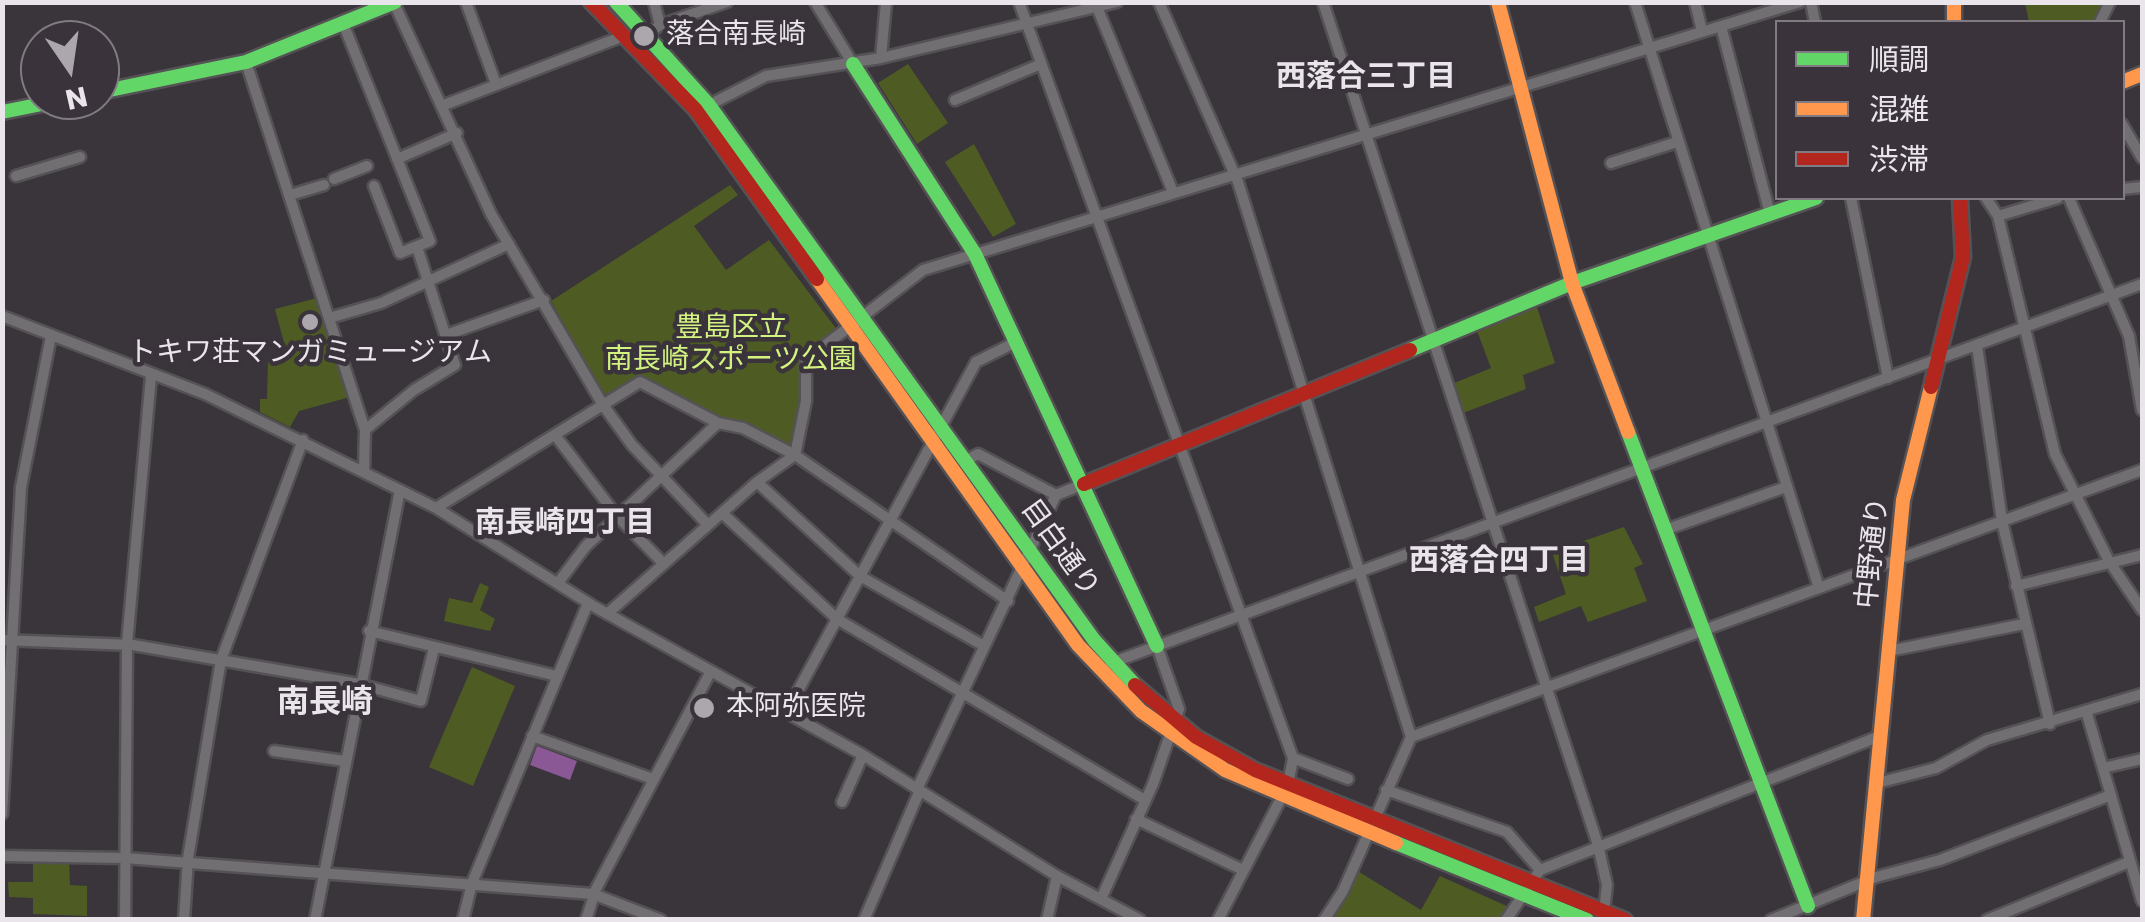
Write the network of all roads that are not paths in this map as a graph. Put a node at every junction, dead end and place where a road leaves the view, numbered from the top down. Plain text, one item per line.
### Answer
1 (466, 2) edge
2 (591, 2) edge
3 (616, 2) edge
4 (654, 2) edge
5 (726, 2) edge
6 (815, 2) edge
7 (886, 2) edge
8 (1019, 2) edge
9 (1117, 2) edge
10 (1159, 2) edge
11 (1323, 2) edge
12 (1498, 2) edge
13 (1635, 2) edge
14 (1695, 2) edge
15 (1800, 2) edge
16 (394, 3) edge
17 (1097, 6) edge
18 (342, 23) junction
19 (1027, 24) junction
20 (1721, 26) junction
21 (654, 29) junction
22 (1702, 32) junction
23 (627, 35) junction
24 (1648, 47) junction
25 (880, 58) junction
26 (246, 62) junction
27 (853, 64) junction
28 (1041, 64) junction
29 (496, 84) junction
30 (1520, 86) junction
31 (120, 88) edge
32 (955, 100) dead end
33 (444, 105) junction
34 (709, 105) junction
35 (2125, 129) edge
36 (1365, 132) junction
37 (456, 134) junction
38 (1677, 142) junction
39 (80, 157) dead end
40 (2142, 158) edge
41 (397, 159) junction
42 (1611, 163) dead end
43 (367, 166) dead end
44 (1234, 172) junction
45 (16, 176) dead end
46 (374, 186) dead end
47 (1172, 192) junction
48 (290, 196) junction
49 (1810, 200) edge
50 (1851, 200) edge
51 (1960, 200) edge
52 (1987, 200) edge
53 (2051, 200) edge
54 (2070, 200) edge
55 (1770, 214) junction
56 (1097, 216) junction
57 (1998, 216) junction
58 (1707, 236) junction
59 (509, 244) junction
60 (416, 247) junction
61 (976, 254) junction
62 (429, 280) junction
63 (1572, 283) junction
64 (2142, 284) edge
65 (2111, 296) junction
66 (544, 300) junction
67 (2, 316) edge
68 (329, 318) junction
69 (856, 321) junction
70 (2025, 328) junction
71 (446, 335) junction
72 (51, 336) junction
73 (1433, 340) junction
74 (1016, 342) junction
75 (1977, 346) junction
76 (1938, 360) junction
77 (151, 376) junction
78 (1888, 378) junction
79 (1303, 392) junction
80 (603, 405) junction
81 (2142, 410) edge
82 (718, 423) junction
83 (1766, 424) junction
84 (365, 430) junction
85 (936, 433) junction
86 (555, 435) junction
87 (302, 440) junction
88 (1181, 444) junction
89 (795, 455) junction
90 (965, 461) junction
91 (1642, 469) junction
92 (2142, 470) edge
93 (364, 471) junction
94 (660, 476) junction
95 (757, 482) junction
96 (1084, 484) junction
97 (1786, 487) junction
98 (400, 490) junction
99 (1056, 495) junction
100 (2074, 495) junction
101 (436, 508) junction
102 (722, 513) junction
103 (617, 516) junction
104 (892, 520) junction
105 (2002, 522) junction
106 (1494, 524) junction
107 (708, 525) junction
108 (1665, 530) junction
109 (1029, 549) junction
110 (2142, 555) edge
111 (1898, 560) junction
112 (2109, 561) junction
113 (664, 564) junction
114 (1022, 564) junction
115 (1359, 571) junction
116 (860, 576) junction
117 (558, 583) junction
118 (2016, 586) junction
119 (1819, 588) junction
120 (1008, 601) junction
121 (588, 602) junction
122 (2142, 610) edge
123 (607, 614) junction
124 (1242, 615) junction
125 (837, 619) junction
126 (2024, 624) junction
127 (1703, 631) junction
128 (369, 632) junction
129 (8, 640) edge
130 (127, 644) junction
131 (984, 646) junction
132 (1157, 646) junction
133 (434, 648) junction
134 (1890, 651) junction
135 (221, 660) junction
136 (1105, 665) junction
137 (710, 670) junction
138 (557, 676) junction
139 (359, 684) junction
140 (1547, 688) junction
141 (963, 692) junction
142 (2142, 694) edge
143 (786, 713) junction
144 (2087, 714) junction
145 (2050, 724) junction
146 (1172, 727) junction
147 (532, 736) junction
148 (1880, 736) junction
149 (1411, 738) junction
150 (274, 750) dead end
151 (863, 755) junction
152 (1293, 758) junction
153 (2142, 759) edge
154 (345, 761) junction
155 (2103, 768) junction
156 (1348, 778) dead end
157 (652, 779) junction
158 (1762, 782) junction
159 (1877, 783) junction
160 (918, 789) junction
161 (1386, 790) junction
162 (1285, 791) junction
163 (2111, 794) junction
164 (1146, 800) junction
165 (842, 802) dead end
166 (2, 814) edge
167 (1136, 819) junction
168 (1371, 825) junction
169 (1598, 846) junction
170 (2, 856) edge
171 (124, 858) junction
172 (2129, 862) junction
173 (188, 863) junction
174 (1243, 870) junction
175 (324, 872) junction
176 (1057, 876) junction
177 (472, 882) junction
178 (1531, 882) junction
179 (1867, 883) junction
180 (593, 894) junction
181 (1102, 899) junction
182 (2142, 900) edge
183 (1604, 911) junction
184 (1810, 913) edge
185 (125, 920) edge
186 (184, 920) edge
187 (316, 920) edge
188 (464, 920) edge
189 (586, 920) edge
190 (661, 920) edge
191 (864, 920) edge
192 (1047, 920) edge
193 (1140, 920) edge
194 (1218, 920) edge
195 (1324, 920) edge
196 (1506, 920) edge
197 (1587, 920) edge
198 (1626, 920) edge
199 (1771, 920) edge
200 (1863, 920) edge
201 (1986, 920) edge

1 - 29 street
2 - 23 main road, 目白通り
3 - 21 main road, 目白通り
4 - 21 street
5 - 21 street
6 - 27 street
7 - 25 street
8 - 19 street
9 - 17 street
10 - 44 street
11 - 36 street
12 - 30 main road
13 - 24 street
14 - 22 street
15 - 20 street
16 - 18 main road
16 - 33 street
17 - 19 street
17 - 47 street
18 - 26 main road
18 - 41 street
19 - 25 street
19 - 28 street
20 - 22 street
20 - 55 street
21 - 34 main road, 目白通り
22 - 24 street
23 - 29 street
23 - 69 main road, 目白通り
24 - 30 street
24 - 38 street
25 - 27 street
26 - 31 main road
26 - 48 street
27 - 34 street
27 - 61 main road
28 - 32 street
28 - 56 street
29 - 33 street
30 - 36 street
30 - 63 main road
33 - 37 street
34 - 69 main road, 目白通り
35 - 40 street
36 - 44 street
36 - 73 street
37 - 41 street
37 - 59 street
38 - 42 street
38 - 58 street
39 - 45 street
41 - 60 street
43 - 48 street
44 - 47 street
44 - 79 street
46 - 60 street
47 - 56 street
48 - 68 street
49 - 55 main road
50 - 78 street
51 - 76 main road, 中野通り
52 - 57 street
53 - 57 street
54 - 65 street
55 - 58 main road
56 - 61 street
56 - 88 street
57 - 70 street
58 - 63 main road
58 - 83 street
59 - 62 street
59 - 66 street
60 - 62 street
61 - 69 street
61 - 74 main road
62 - 68 street
62 - 71 street
63 - 73 main road
63 - 91 main road
64 - 65 street
65 - 70 street
65 - 81 street
66 - 71 street
66 - 80 street
67 - 72 street
68 - 84 street
69 - 85 main road, 目白通り
69 - 89 street
70 - 75 street
70 - 100 street
71 - 84 street
72 - 77 street
72 - 129 street
73 - 79 main road
73 - 106 street
74 - 85 street
74 - 96 main road
75 - 76 street
75 - 105 street
76 - 78 street
76 - 111 main road, 中野通り
77 - 87 street
77 - 130 street
78 - 83 street
79 - 88 main road
79 - 115 street
80 - 82 street
80 - 86 street
80 - 94 street
82 - 89 street
82 - 94 street
83 - 91 street
83 - 97 street
84 - 93 street
85 - 90 main road, 目白通り
85 - 104 street
85 - 114 main road, 目白通り
86 - 101 street
86 - 103 street
87 - 93 street
87 - 135 street
88 - 96 main road
88 - 124 street
89 - 95 street
89 - 104 street
90 - 99 street
90 - 109 main road, 目白通り
91 - 106 street
91 - 108 main road
92 - 100 street
93 - 98 street
94 - 103 street
94 - 107 street
95 - 102 street
95 - 116 street
96 - 99 street
96 - 132 main road
97 - 108 street
97 - 119 street
98 - 101 street
98 - 128 street
99 - 109 street
100 - 105 street
100 - 112 street
101 - 117 street
102 - 107 street
102 - 125 street
103 - 113 street
103 - 117 street
104 - 116 street
104 - 120 street
105 - 111 street
105 - 118 street
106 - 115 street
106 - 140 street
107 - 113 street
108 - 127 main road
109 - 114 street
109 - 136 main road, 目白通り
110 - 112 street
111 - 119 street
111 - 134 main road, 中野通り
112 - 118 street
112 - 122 street
113 - 123 street
114 - 120 street
114 - 136 main road, 目白通り
115 - 124 street
115 - 149 street
116 - 125 street
116 - 131 street
117 - 121 street
118 - 126 street
119 - 127 street
120 - 131 street
121 - 123 street
121 - 138 street
123 - 137 street
124 - 132 street
124 - 152 street
125 - 141 street
125 - 143 street
126 - 134 street
126 - 145 street
127 - 140 street
127 - 158 main road
128 - 133 street
128 - 139 street
129 - 130 street
129 - 166 street
130 - 135 street
130 - 171 street
131 - 141 street
132 - 136 street
132 - 146 street
133 - 138 street
133 - 139 street
134 - 148 main road, 中野通り
135 - 139 street
135 - 173 street
136 - 146 main road, 目白通り
137 - 143 street
137 - 157 street
138 - 147 street
139 - 154 street
140 - 149 street
140 - 169 street
141 - 160 street
141 - 164 street
142 - 144 street
143 - 151 street
144 - 145 street
144 - 155 street
145 - 159 street
146 - 162 main road, 目白通り
146 - 164 street
147 - 157 street
147 - 177 street
148 - 158 street
148 - 159 main road, 中野通り
149 - 161 street
150 - 154 street
151 - 160 street
151 - 165 street
152 - 156 street
152 - 162 street
153 - 155 street
154 - 175 street
155 - 163 street
157 - 180 street
158 - 169 street
158 - 184 main road
159 - 179 main road, 中野通り
160 - 176 street
160 - 191 street
161 - 168 street
161 - 178 street
162 - 168 main road, 目白通り
162 - 174 street
163 - 172 street
163 - 179 street
164 - 167 street
167 - 174 street
167 - 181 street
168 - 178 main road, 目白通り
168 - 195 street
169 - 178 street
169 - 183 street
170 - 171 street
171 - 173 street
171 - 185 street
172 - 182 street
172 - 201 street
173 - 175 street
173 - 186 street
174 - 194 street
175 - 177 street
175 - 187 street
176 - 181 street
176 - 192 street
177 - 180 street
177 - 188 street
178 - 183 main road, 目白通り
178 - 196 street
178 - 197 main road, 目白通り
179 - 184 street
179 - 200 main road, 中野通り
180 - 189 street
180 - 190 street
181 - 193 street
183 - 198 main road, 目白通り
184 - 199 street

